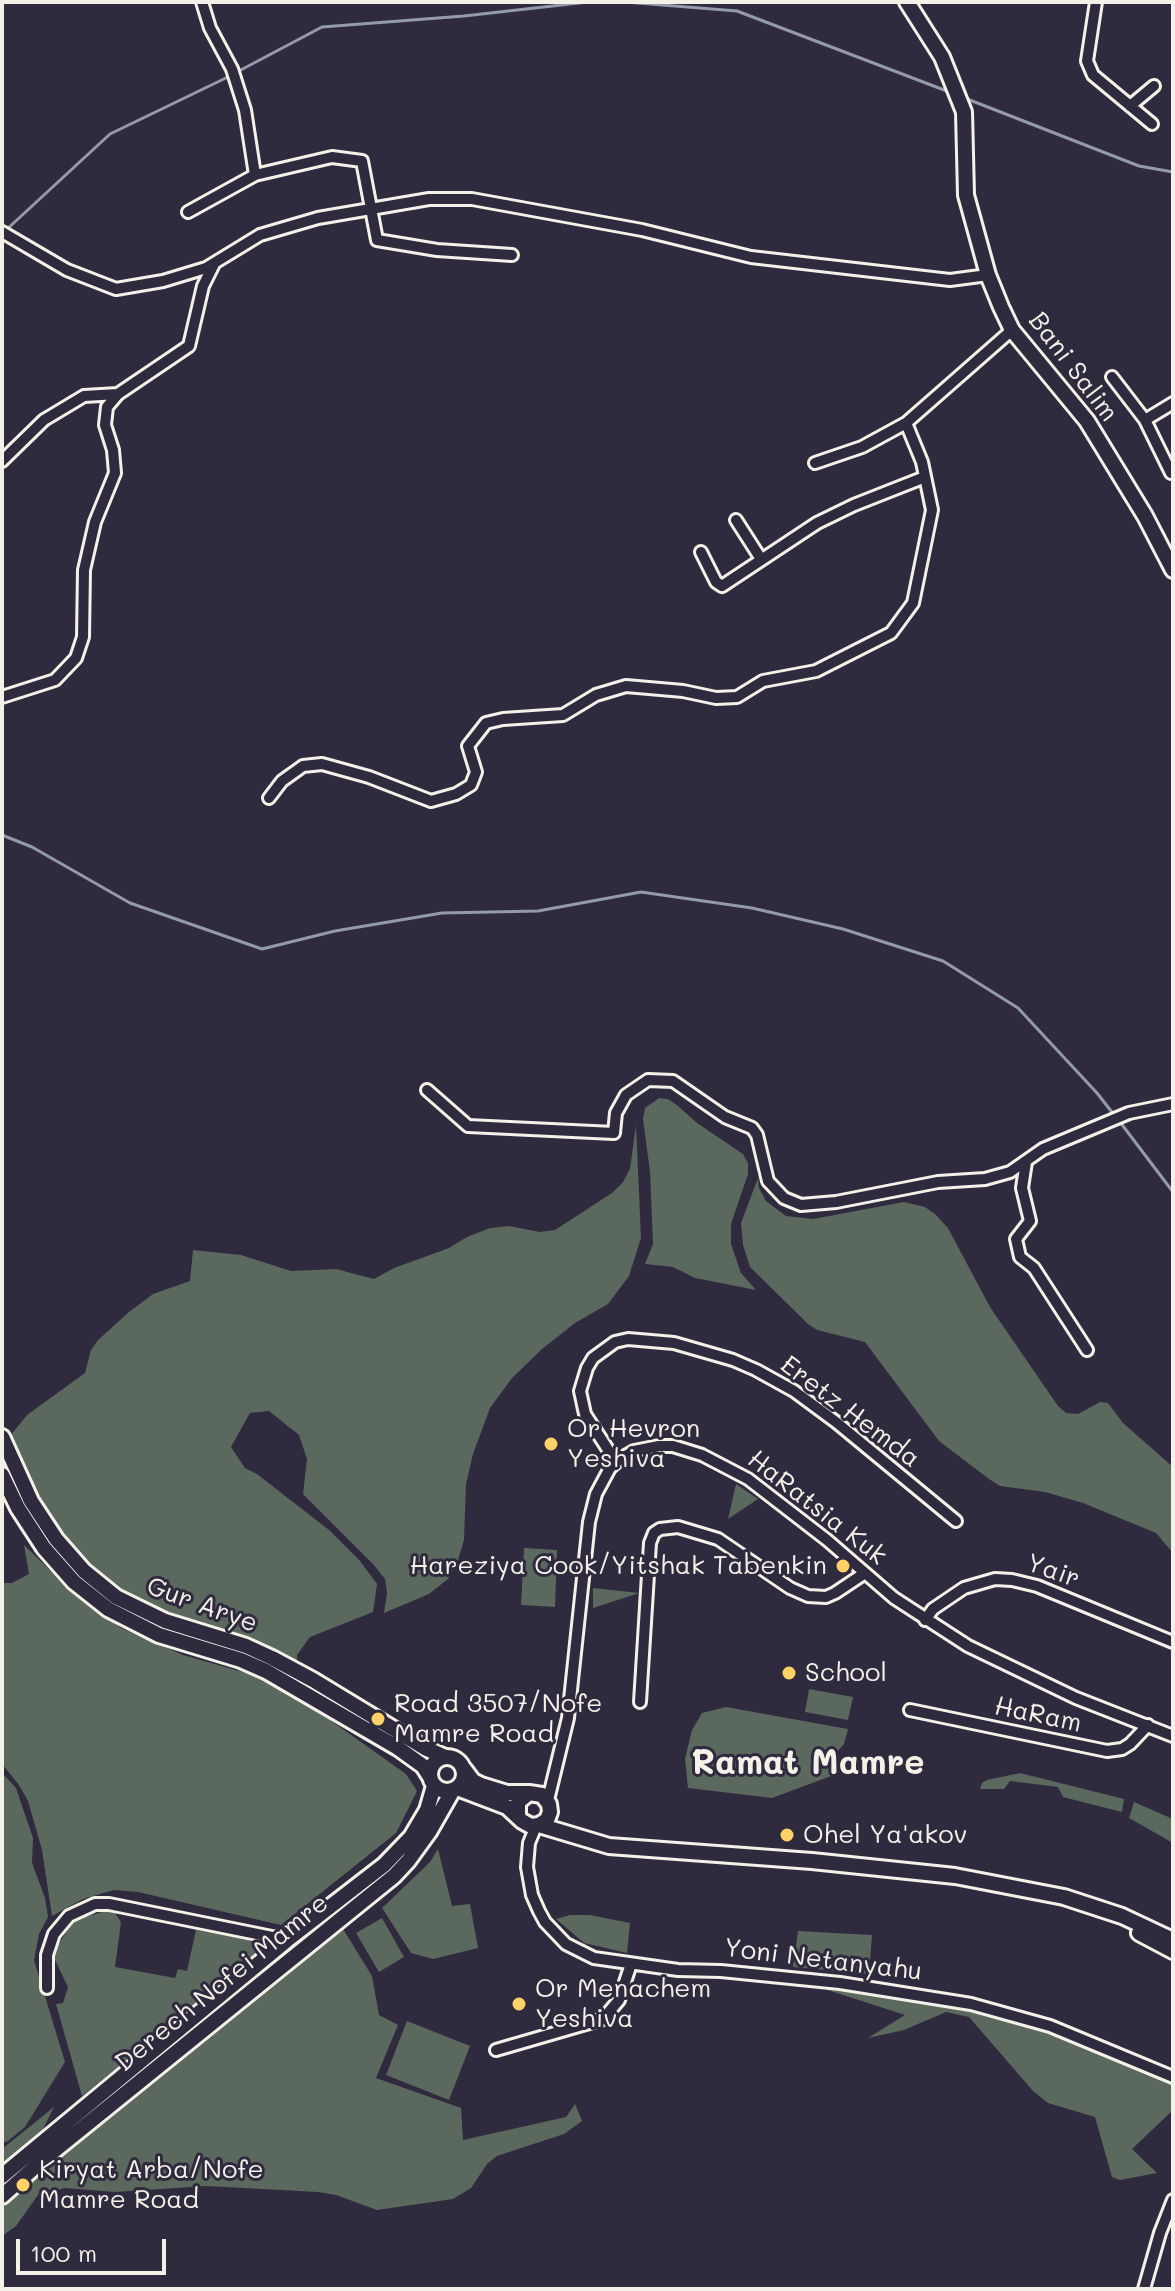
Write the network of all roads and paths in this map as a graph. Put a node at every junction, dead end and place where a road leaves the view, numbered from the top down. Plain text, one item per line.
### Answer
1 (202, 2) edge
2 (907, 2) edge
3 (1096, 2) edge
4 (1154, 86) dead end
5 (1130, 106) junction
6 (1152, 124) dead end
7 (255, 175) junction
8 (372, 209) junction
9 (188, 212) dead end
10 (2, 232) edge
11 (512, 255) dead end
12 (214, 264) junction
13 (988, 275) junction
14 (1012, 330) junction
15 (1112, 377) dead end
16 (118, 394) junction
17 (1173, 403) edge
18 (1145, 420) junction
19 (906, 423) junction
20 (2, 461) edge
21 (815, 463) dead end
22 (1171, 473) dead end
23 (925, 477) junction
24 (736, 520) dead end
25 (701, 552) dead end
26 (761, 559) junction
27 (1173, 570) edge
28 (2, 697) edge
29 (269, 798) dead end
30 (427, 1090) dead end
31 (1173, 1104) edge
32 (1026, 1162) junction
33 (1087, 1350) dead end
34 (2, 1437) edge
35 (616, 1462) junction
36 (2, 1475) edge
37 (956, 1521) dead end
38 (865, 1573) junction
39 (925, 1620) junction
40 (1173, 1642) edge
41 (640, 1702) dead end
42 (910, 1710) dead end
43 (1148, 1725) junction
44 (1173, 1736) edge
45 (445, 1757) junction
46 (464, 1769) junction
47 (432, 1782) junction
48 (455, 1789) junction
49 (540, 1798) junction
50 (529, 1822) junction
51 (595, 1842) junction
52 (1089, 1905) junction
53 (257, 1933) junction
54 (287, 1940) junction
55 (1173, 1940) edge
56 (1173, 1951) edge
57 (269, 1956) junction
58 (631, 1964) junction
59 (47, 1988) dead end
60 (496, 2050) dead end
61 (1173, 2077) edge
62 (2, 2176) edge
63 (2, 2196) edge
64 (1173, 2200) edge
65 (1144, 2289) edge

1 - 7 street
2 - 13 main road, Bani Salim
3 - 5 street
4 - 5 street
5 - 6 street
7 - 8 street
7 - 9 street
8 - 11 street
8 - 12 street
8 - 13 street
10 - 12 street
12 - 16 street
13 - 14 main road, Bani Salim
14 - 19 street
14 - 27 main road, Bani Salim
15 - 18 street
16 - 20 street
16 - 28 street
17 - 18 street
18 - 22 street
19 - 21 street
19 - 23 street
23 - 26 street
23 - 29 street
24 - 26 street
25 - 26 street
30 - 32 street
31 - 32 street
32 - 33 street
34 - 45 main road, Gur Arye
35 - 37 street, Eretz Hemda
35 - 38 street, HaRatsia Kuk
35 - 49 street
36 - 47 main road, Gur Arye
38 - 39 street, HaRatsia Kuk
38 - 41 street
39 - 40 street, Yair
39 - 43 street, HaRatsia Kuk
42 - 43 street, HaRam
43 - 44 street, HaRatsia Kuk
45 - 46 main road
45 - 47 main road
46 - 48 main road
46 - 49 main road
47 - 48 main road
47 - 54 main road, Derech Nofei Mamre
48 - 50 main road
48 - 63 main road, Derech Nofei Mamre
49 - 50 main road
49 - 50 main road
49 - 51 main road
50 - 51 main road
50 - 58 street, Yoni Netanyahu
51 - 52 main road
52 - 55 main road
52 - 56 main road
53 - 54 street
53 - 57 street
53 - 59 street
54 - 57 main road, Derech Nofei Mamre
57 - 62 main road, Derech Nofei Mamre
58 - 60 street
58 - 61 street, Yoni Netanyahu
64 - 65 street

